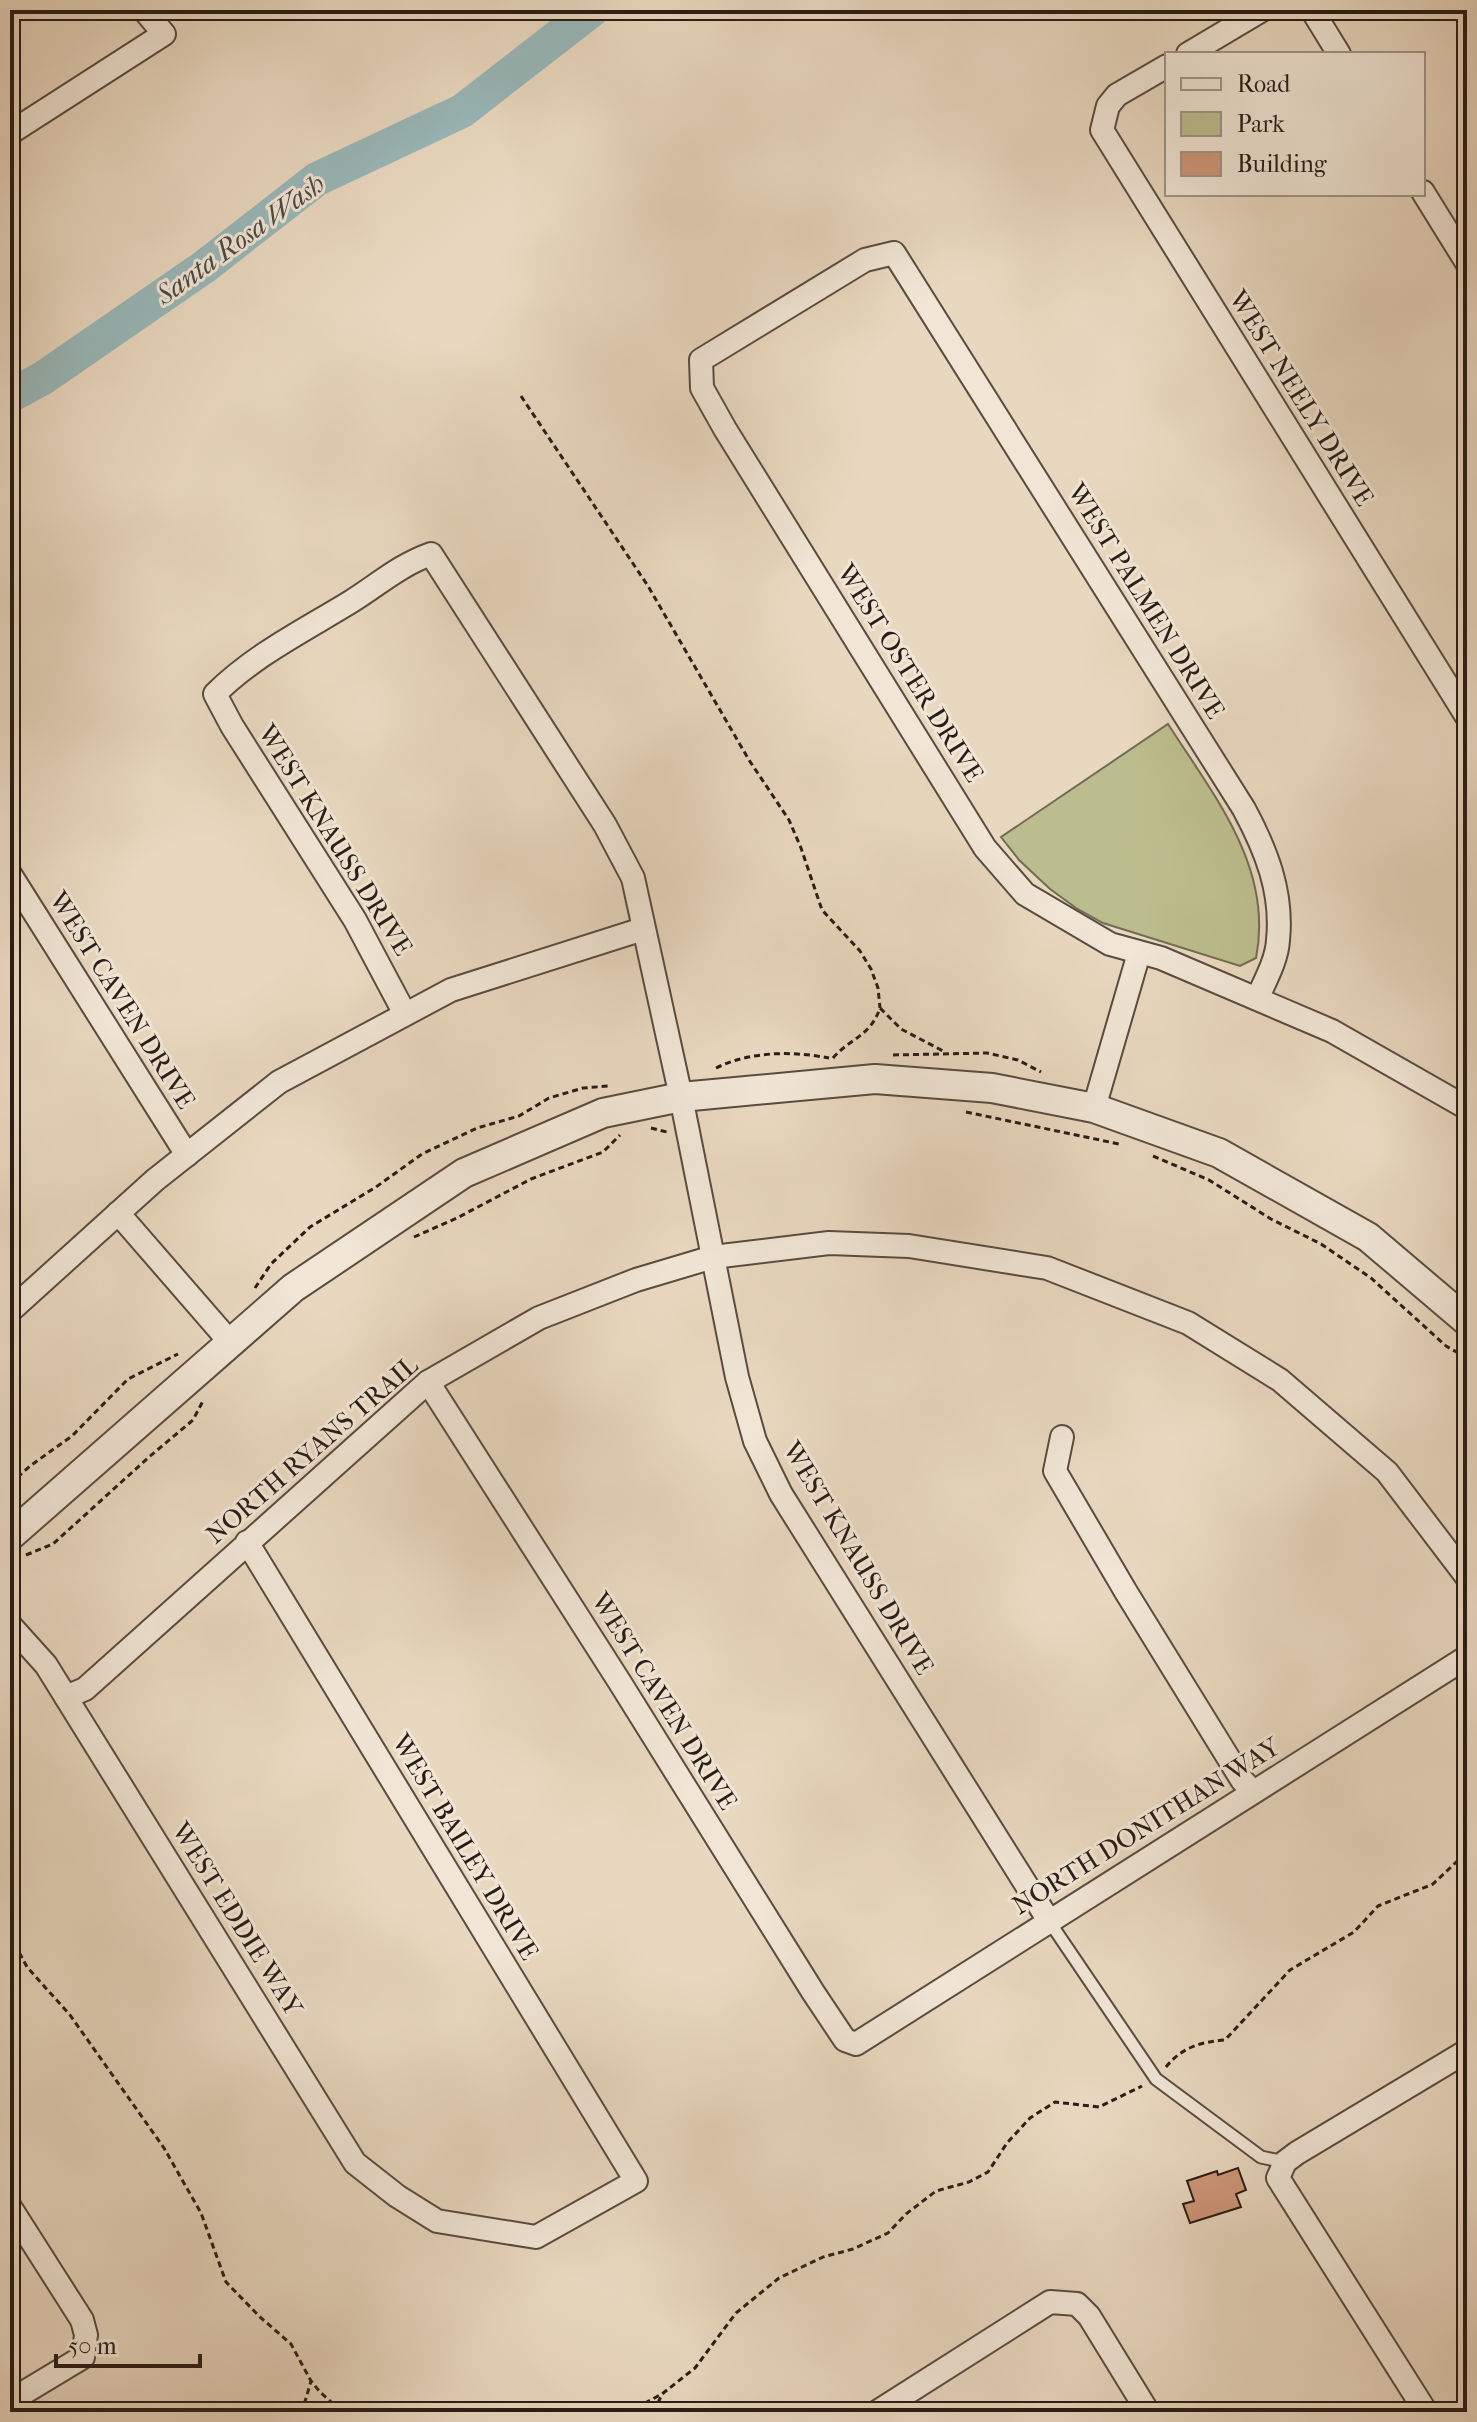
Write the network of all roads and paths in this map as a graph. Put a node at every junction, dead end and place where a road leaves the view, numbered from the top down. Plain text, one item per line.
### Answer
1 (144, 10) edge
2 (1262, 10) edge
3 (1312, 10) edge
4 (1191, 52) edge
5 (1338, 52) edge
6 (1165, 67) edge
7 (10, 133) edge
8 (1425, 195) edge
9 (1464, 250) edge
10 (894, 253) joint
11 (521, 396) dead end
12 (1467, 717) edge
13 (10, 874) edge
14 (643, 929) junction
15 (1139, 953) junction
16 (1257, 999) junction
17 (880, 1008) junction
18 (405, 1014) junction
19 (949, 1054) dead end
20 (833, 1058) dead end
21 (621, 1088) dead end
22 (681, 1097) junction
23 (1094, 1108) junction
24 (1467, 1108) edge
25 (962, 1111) dead end
26 (647, 1127) dead end
27 (622, 1134) dead end
28 (690, 1140) junction
29 (1127, 1146) dead end
30 (1141, 1151) dead end
31 (187, 1155) junction
32 (118, 1213) junction
33 (403, 1241) dead end
34 (713, 1257) junction
35 (255, 1288) dead end
36 (10, 1311) edge
37 (1467, 1321) edge
38 (230, 1342) junction
39 (178, 1354) dead end
40 (1467, 1358) edge
41 (428, 1382) junction
42 (208, 1390) dead end
43 (1062, 1437) dead end
44 (10, 1484) edge
45 (247, 1542) junction
46 (13, 1548) edge
47 (1467, 1577) edge
48 (10, 1625) edge
49 (1467, 1657) edge
50 (66, 1697) junction
51 (1253, 1792) junction
52 (1467, 1852) edge
53 (1049, 1921) junction
54 (10, 1935) edge
55 (856, 2044) joint
56 (1467, 2051) edge
57 (1156, 2079) junction
58 (1285, 2162) junction
59 (10, 2207) edge
60 (437, 2221) joint
61 (311, 2381) junction
62 (662, 2394) junction
63 (10, 2401) edge
64 (299, 2412) edge
65 (347, 2412) edge
66 (480, 2412) edge
67 (546, 2412) edge
68 (616, 2412) edge
69 (654, 2412) edge
70 (877, 2412) edge
71 (1148, 2412) edge
72 (1426, 2412) edge

1 - 7 street
2 - 4 street
3 - 5 street
6 - 12 street, WEST NEELY DRIVE
8 - 9 street
10 - 15 street, WEST OSTER DRIVE
10 - 16 street, WEST PALMEN DRIVE
11 - 17 path
13 - 31 street, WEST CAVEN DRIVE
14 - 18 street
14 - 18 street, WEST KNAUSS DRIVE
14 - 22 street, WEST KNAUSS DRIVE
15 - 16 street, WEST OSTER DRIVE
15 - 23 street
16 - 24 street, WEST OSTER DRIVE
17 - 19 path
17 - 20 path
18 - 31 street
21 - 35 path
22 - 23 street
22 - 28 street, WEST KNAUSS DRIVE
22 - 38 street
23 - 37 street
25 - 29 path
26 - 28 path
27 - 33 path
28 - 34 street, WEST KNAUSS DRIVE
30 - 40 path
31 - 32 street
32 - 36 street
32 - 38 street
34 - 41 street, NORTH RYANS TRAIL
34 - 47 street
34 - 53 street, WEST KNAUSS DRIVE
38 - 46 street
39 - 44 path
41 - 45 street, NORTH RYANS TRAIL
41 - 55 street, WEST CAVEN DRIVE
42 - 46 path
43 - 51 street
45 - 50 street, NORTH RYANS TRAIL
45 - 60 street, WEST BAILEY DRIVE
48 - 50 street, WEST EDDIE WAY
49 - 51 street, NORTH DONITHAN WAY
50 - 60 street, WEST EDDIE WAY
51 - 53 street, NORTH DONITHAN WAY
52 - 57 path
53 - 55 street, NORTH DONITHAN WAY
53 - 57 lane
54 - 61 path
56 - 58 street
57 - 58 lane
57 - 62 path
58 - 72 street
59 - 63 street
61 - 64 path
61 - 65 path
62 - 68 path
62 - 69 path
66 - 67 path
70 - 71 street

